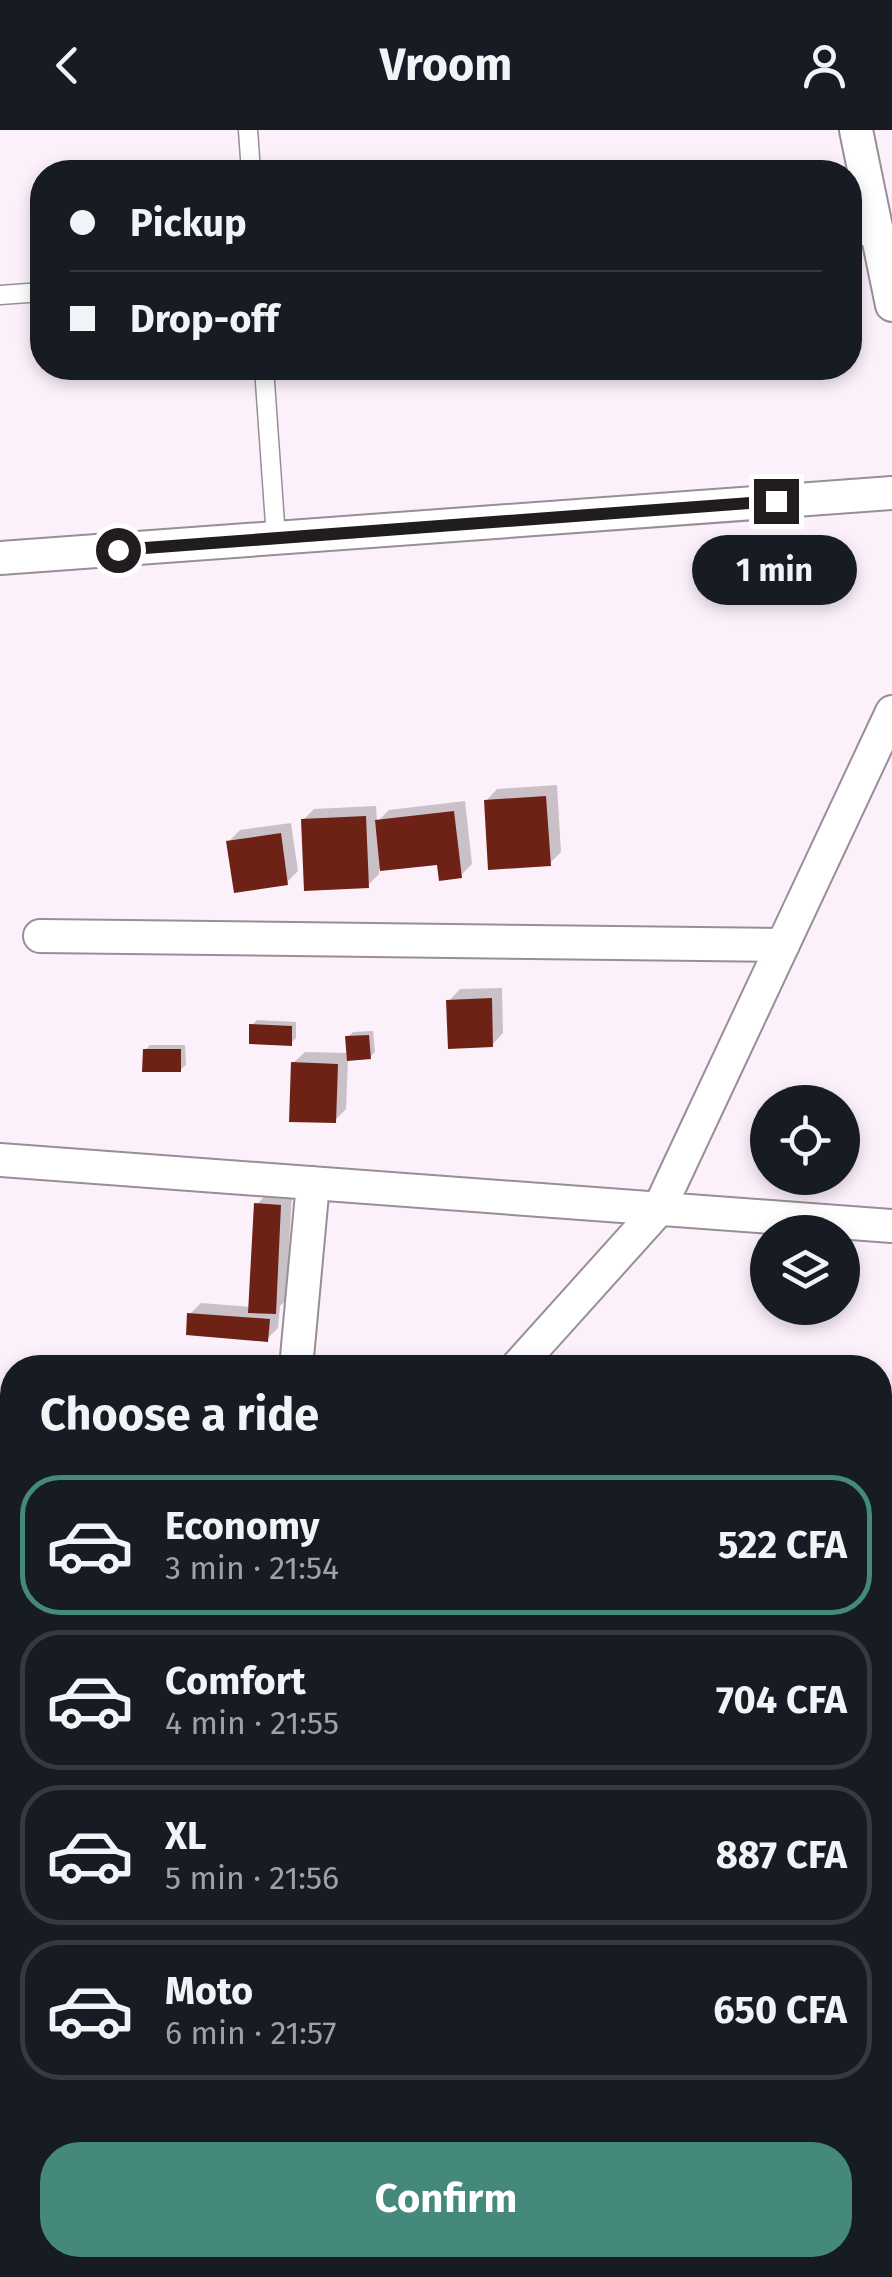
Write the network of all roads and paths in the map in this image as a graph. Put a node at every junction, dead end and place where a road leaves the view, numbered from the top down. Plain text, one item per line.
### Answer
1 (248, 130) edge
2 (856, 130) edge
3 (250, 160) edge
4 (858, 160) edge
5 (862, 210) edge
6 (864, 236) edge
7 (30, 293) edge
8 (0, 295) edge
9 (892, 304) edge
10 (265, 380) edge
11 (892, 493) edge
12 (276, 538) junction
13 (0, 558) edge
14 (892, 712) edge
15 (40, 936) dead end
16 (783, 945) junction
17 (0, 1160) edge
18 (313, 1183) junction
19 (659, 1209) junction
20 (892, 1226) edge
21 (546, 1334) junction
22 (297, 1355) edge
23 (527, 1355) edge
24 (543, 1355) edge

1 - 3 lane
2 - 4 street
5 - 6 street
6 - 9 street
7 - 8 lane
10 - 12 lane
11 - 12 street
12 - 13 street
14 - 16 street
15 - 16 street
16 - 19 street
17 - 18 street
18 - 19 street
18 - 22 street
19 - 20 street
19 - 21 street
21 - 23 street
21 - 24 street

